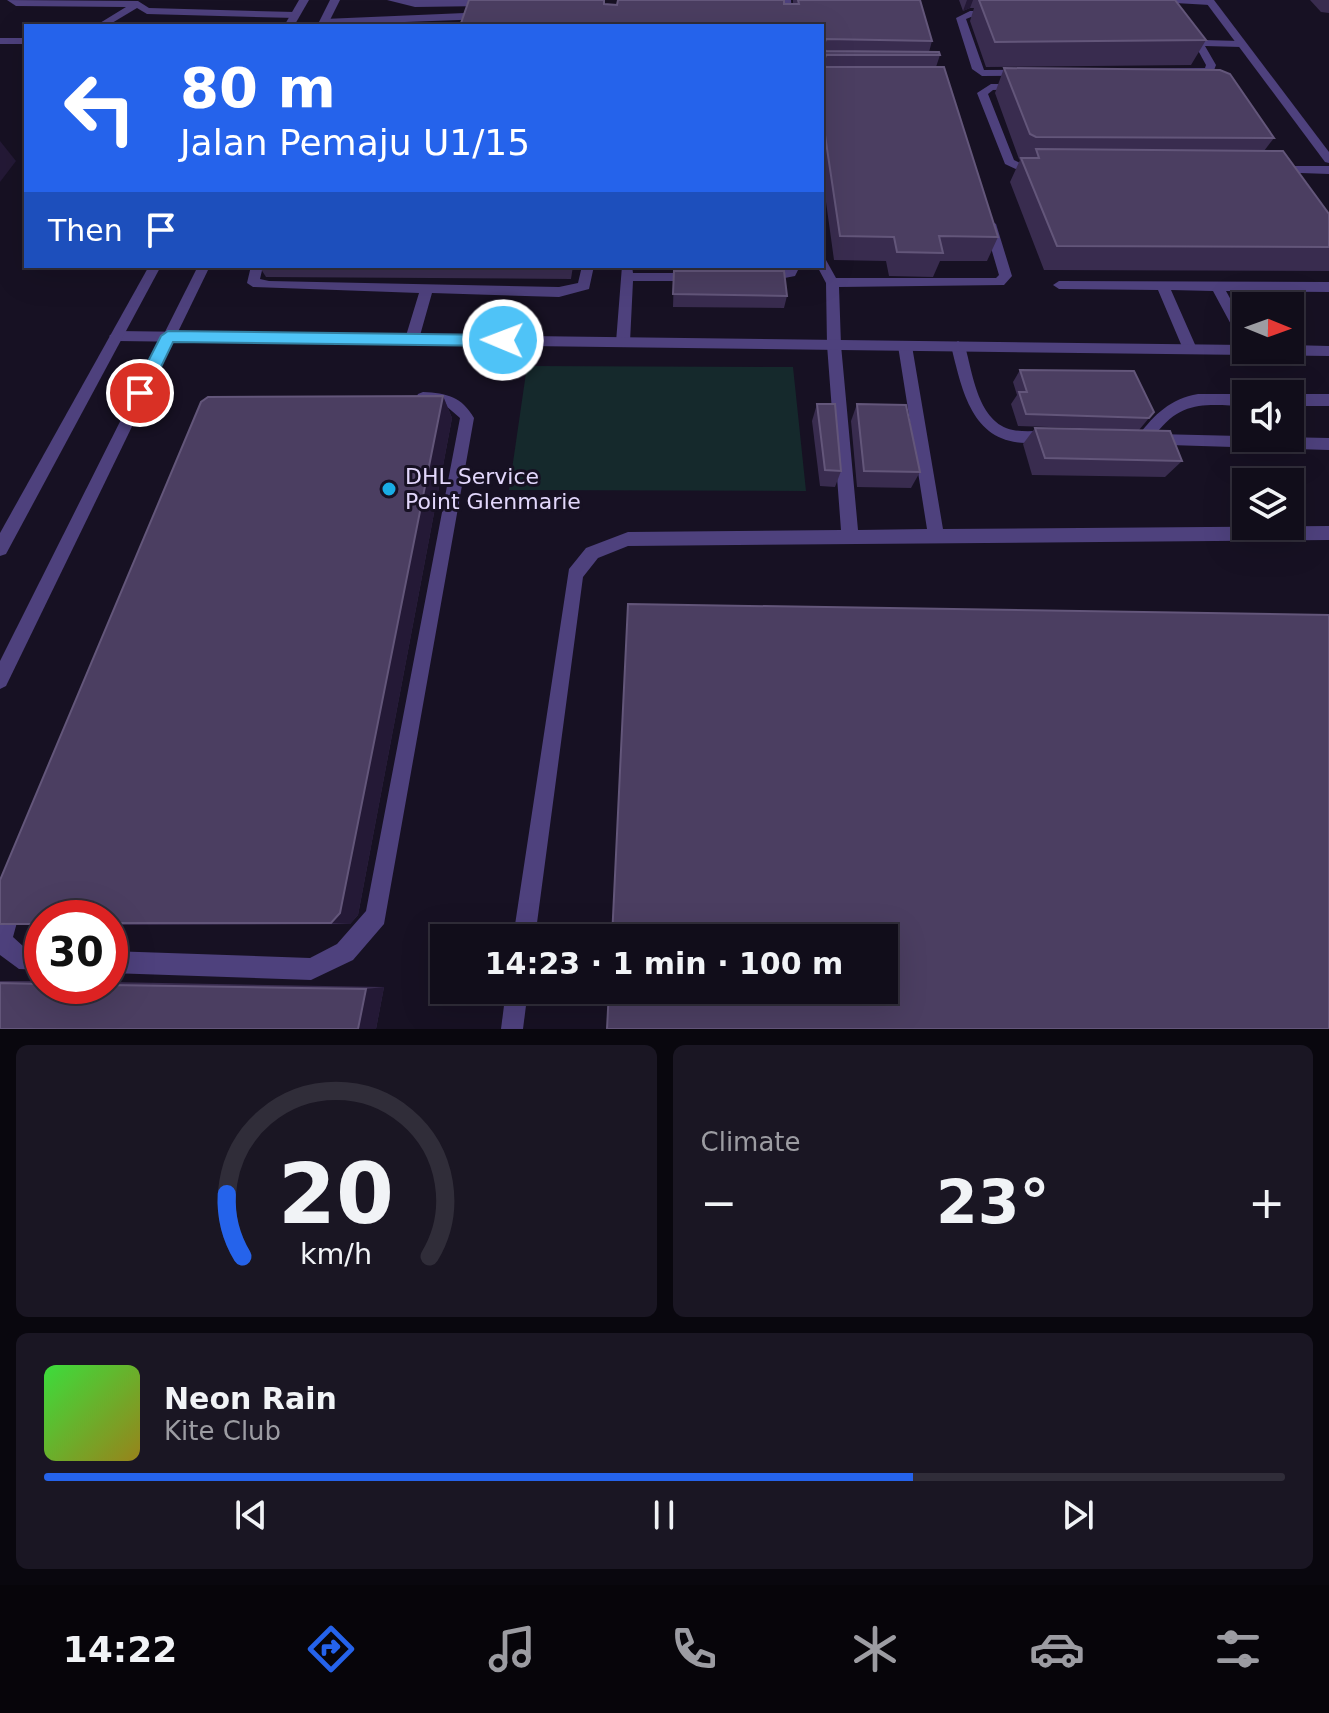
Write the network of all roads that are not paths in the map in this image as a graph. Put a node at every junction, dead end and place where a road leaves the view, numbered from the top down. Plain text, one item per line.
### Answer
1 (12, 0) edge
2 (304, 0) edge
3 (335, 0) edge
4 (392, 0) edge
5 (786, 0) edge
6 (1175, 0) edge
7 (1210, 1) edge
8 (140, 2) edge
9 (493, 3) edge
10 (295, 15) junction
11 (494, 15) edge
12 (103, 24) edge
13 (290, 24) edge
14 (323, 24) edge
15 (375, 24) edge
16 (788, 24) edge
17 (0, 41) edge
18 (24, 41) edge
19 (1200, 43) junction
20 (1241, 44) junction
21 (1037, 88) edge
22 (1270, 158) edge
23 (1329, 160) edge
24 (1053, 169) edge
25 (1263, 170) edge
26 (1279, 170) junction
27 (1329, 170) edge
28 (1287, 182) edge
29 (985, 205) edge
30 (824, 267) edge
31 (154, 268) edge
32 (203, 268) edge
33 (257, 268) edge
34 (588, 268) edge
35 (793, 268) edge
36 (626, 271) edge
37 (701, 277) edge
38 (747, 278) edge
39 (832, 283) junction
40 (1059, 285) dead end
41 (1163, 287) junction
42 (1329, 287) edge
43 (427, 288) junction
44 (1218, 288) junction
45 (1232, 314) edge
46 (116, 336) junction
47 (168, 336) junction
48 (412, 339) junction
49 (623, 342) junction
50 (834, 345) junction
51 (905, 346) junction
52 (958, 346) junction
53 (1190, 349) junction
54 (1329, 351) edge
55 (403, 397) edge
56 (1232, 400) edge
57 (1304, 400) edge
58 (1329, 400) edge
59 (1068, 437) edge
60 (1232, 442) edge
61 (1304, 443) edge
62 (1329, 444) edge
63 (1329, 533) edge
64 (936, 536) junction
65 (850, 537) junction
66 (0, 549) edge
67 (0, 680) edge
68 (18, 878) edge
69 (526, 924) edge
70 (24, 958) edge
71 (128, 963) edge
72 (515, 1004) edge
73 (512, 1029) edge

1 - 8 street
2 - 10 street
3 - 14 street
4 - 9 street
5 - 16 street
6 - 7 street
7 - 20 street
8 - 10 street
8 - 12 street
10 - 13 street
11 - 15 street
17 - 18 street
19 - 19 street
19 - 20 street
20 - 23 street
21 - 24 street
22 - 26 street
25 - 26 street
26 - 27 street
26 - 28 street
29 - 39 street
30 - 39 street
31 - 46 street
32 - 47 street
33 - 43 street
34 - 43 street
35 - 38 street
36 - 37 street
36 - 49 street
39 - 50 street
40 - 41 street
41 - 44 street
41 - 53 street
42 - 44 street
43 - 48 street
44 - 45 street
46 - 47 street
46 - 66 street
47 - 48 street
47 - 67 street
48 - 49 street
49 - 50 street
50 - 51 street
50 - 65 street
51 - 52 street
51 - 64 street
52 - 53 street
52 - 59 street
53 - 54 street
55 - 71 street
56 - 60 street
57 - 58 street
61 - 62 street
63 - 64 street
64 - 65 street
65 - 69 street
68 - 70 street
72 - 73 street

